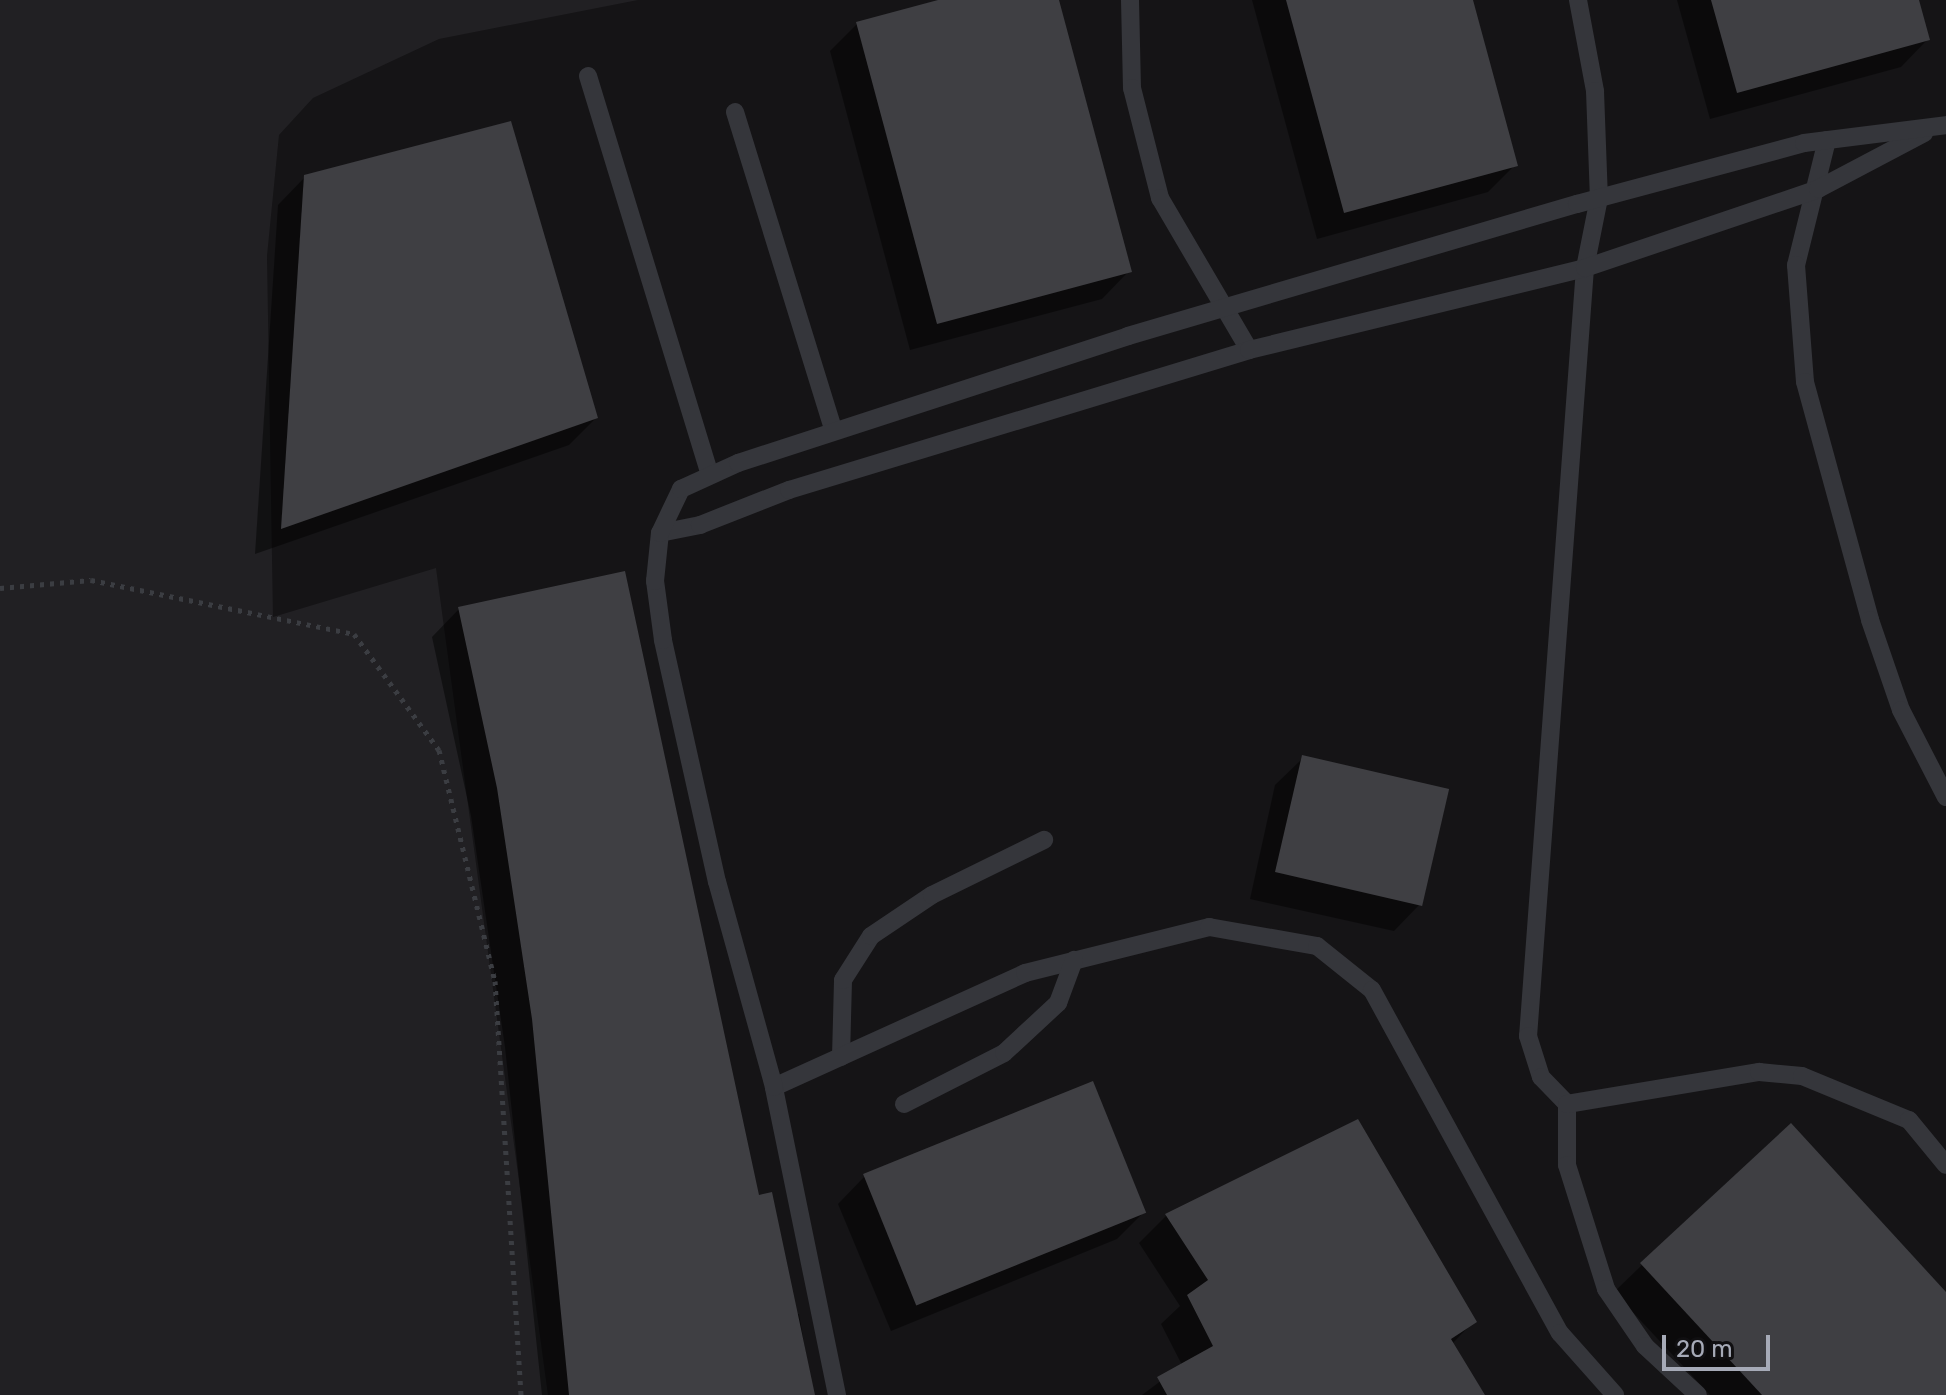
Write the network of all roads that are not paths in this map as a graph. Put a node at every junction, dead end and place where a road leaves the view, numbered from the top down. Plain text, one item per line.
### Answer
1 (1130, 0) edge
2 (1578, 0) edge
3 (588, 76) dead end
4 (735, 112) dead end
5 (1941, 126) edge
6 (1827, 140) junction
7 (1818, 189) junction
8 (1599, 198) junction
9 (1585, 268) junction
10 (1221, 307) junction
11 (1249, 350) junction
12 (834, 431) junction
13 (710, 475) junction
14 (660, 533) junction
15 (1946, 797) edge
16 (1044, 840) dead end
17 (1074, 960) junction
18 (841, 1057) junction
19 (774, 1087) junction
20 (904, 1104) dead end
21 (1567, 1104) junction
22 (1946, 1165) edge
23 (837, 1395) edge
24 (1615, 1395) edge
25 (1698, 1395) edge

1 - 10 lane
2 - 8 lane
3 - 13 lane
4 - 12 lane
5 - 6 lane
5 - 7 lane
6 - 7 lane
6 - 8 lane
7 - 9 lane
7 - 15 lane
8 - 9 lane
8 - 10 lane
9 - 11 lane
9 - 21 lane
10 - 11 lane
10 - 12 lane
11 - 14 lane
12 - 13 lane
13 - 14 lane
14 - 19 lane
16 - 18 lane
17 - 18 lane
17 - 20 lane
17 - 24 lane
18 - 19 lane
19 - 23 lane
21 - 22 lane
21 - 25 lane

